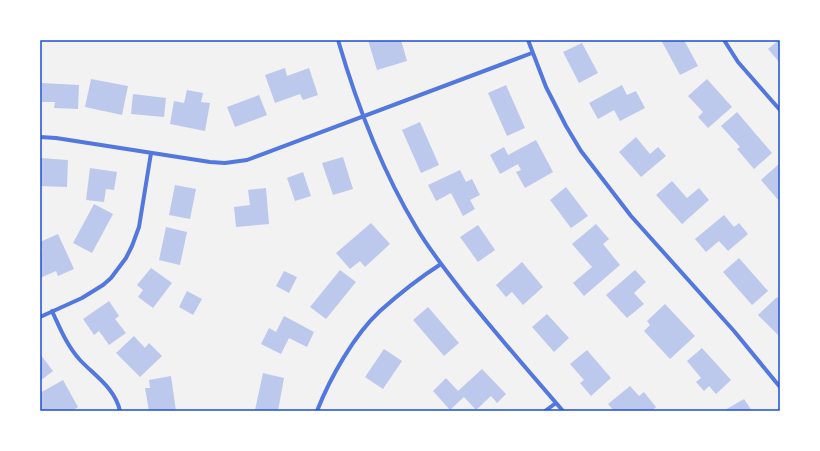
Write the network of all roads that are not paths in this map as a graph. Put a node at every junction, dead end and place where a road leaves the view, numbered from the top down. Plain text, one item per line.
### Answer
1 (338, 40) edge
2 (528, 40) edge
3 (724, 40) edge
4 (532, 53) junction
5 (780, 110) edge
6 (363, 117) junction
7 (40, 137) edge
8 (151, 153) junction
9 (441, 264) junction
10 (52, 311) junction
11 (40, 317) edge
12 (780, 387) edge
13 (556, 403) junction
14 (120, 411) edge
15 (317, 411) edge
16 (545, 411) edge
17 (563, 411) edge

1 - 6 street
2 - 4 street
3 - 5 street
4 - 6 street
4 - 12 street
6 - 8 street
6 - 9 street
7 - 8 street
8 - 10 street
9 - 13 street
9 - 15 street
10 - 11 street
10 - 14 street
13 - 16 street
13 - 17 street

